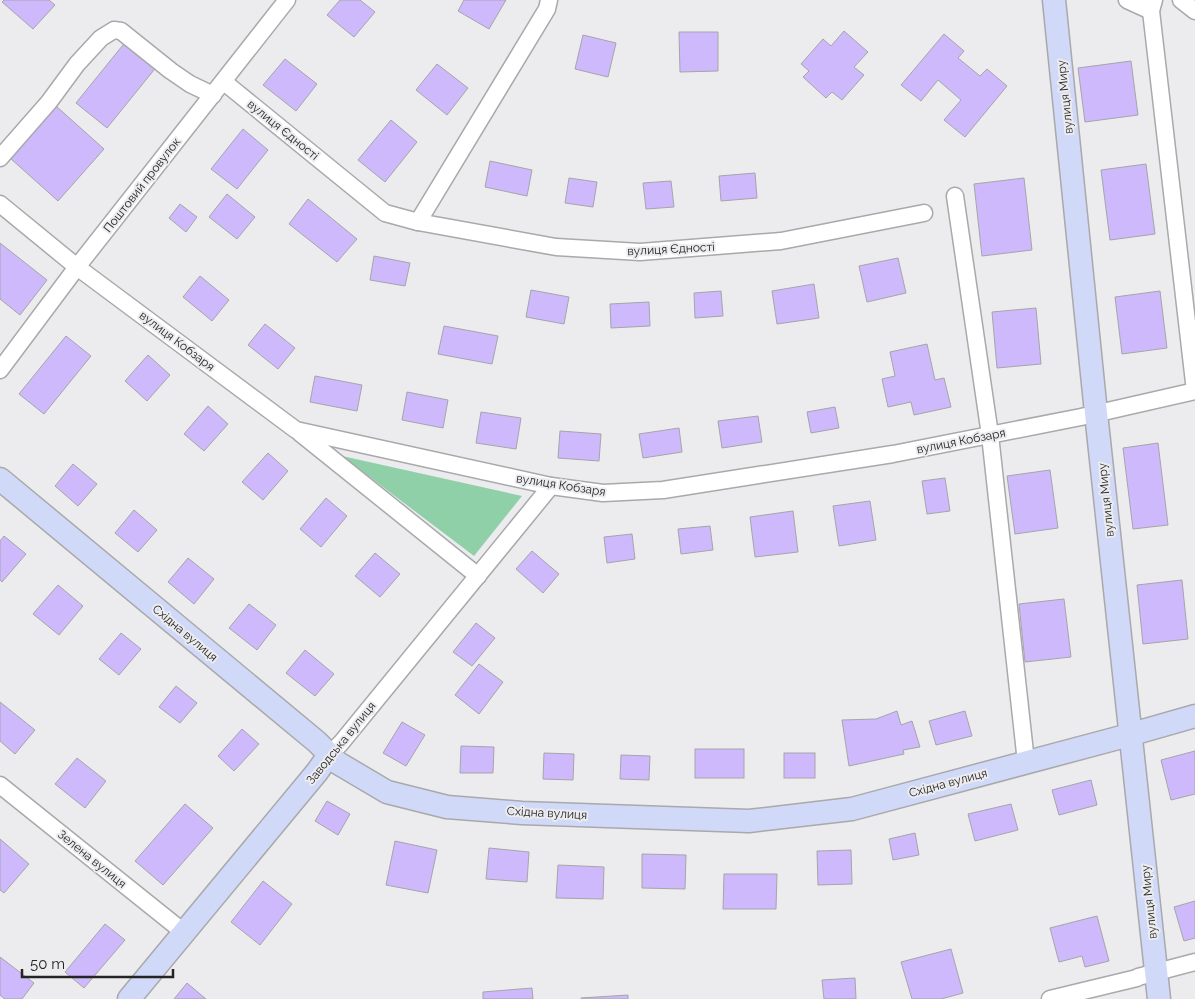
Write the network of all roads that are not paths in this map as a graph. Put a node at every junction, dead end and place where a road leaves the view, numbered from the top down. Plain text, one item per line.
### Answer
1 (287, 0) edge
2 (549, 0) edge
3 (1054, 0) edge
4 (1127, 0) edge
5 (1181, 0) edge
6 (1152, 5) edge
7 (1195, 11) edge
8 (224, 82) junction
9 (213, 95) junction
10 (0, 158) edge
11 (955, 196) dead end
12 (0, 204) edge
13 (924, 213) dead end
14 (418, 222) junction
15 (77, 267) junction
16 (0, 370) edge
17 (1195, 391) edge
18 (1096, 414) junction
19 (296, 430) junction
20 (990, 435) junction
21 (0, 479) edge
22 (551, 486) junction
23 (478, 576) junction
24 (1195, 716) edge
25 (1131, 734) junction
26 (329, 754) junction
27 (1026, 762) junction
28 (0, 785) edge
29 (183, 933) junction
30 (1195, 962) edge
31 (1156, 972) junction
32 (129, 999) edge
33 (1050, 999) edge
34 (1159, 999) edge

1 - 8 street, Поштовий провулок
2 - 14 street
3 - 18 street, вулиця Миру
4 - 6 street
5 - 7 street
6 - 17 street
8 - 9 street, Поштовий провулок
8 - 14 street, вулиця Єдності
9 - 10 street
9 - 15 street, Поштовий провулок
11 - 20 street
12 - 15 street, вулиця Кобзаря
13 - 14 street, вулиця Єдності
15 - 16 street, Поштовий провулок
15 - 19 street, вулиця Кобзаря
17 - 18 street, вулиця Кобзаря
18 - 20 street, вулиця Кобзаря
18 - 25 street, вулиця Миру
19 - 22 street, вулиця Кобзаря
19 - 23 street
20 - 22 street, вулиця Кобзаря
20 - 27 street
21 - 26 street, Східна вулиця
22 - 23 street, Заводська вулиця
23 - 26 street, Заводська вулиця
24 - 25 street, Східна вулиця
25 - 27 street, Східна вулиця
25 - 31 street, вулиця Миру
26 - 27 street, Східна вулиця
26 - 29 street, Заводська вулиця
28 - 29 street, Зелена вулиця
29 - 32 street, Заводська вулиця
30 - 31 street
31 - 33 street
31 - 34 street, вулиця Миру

